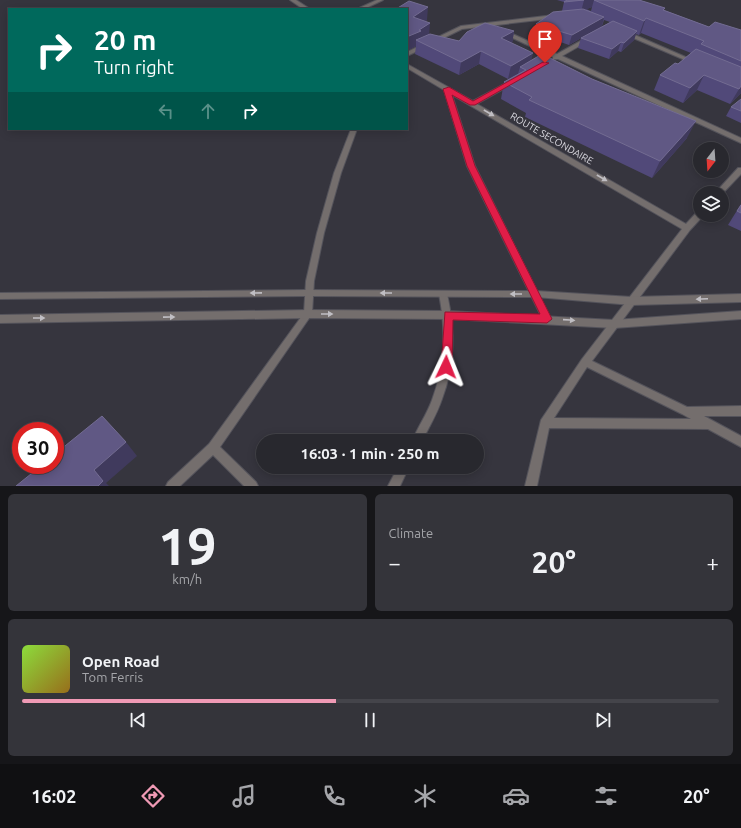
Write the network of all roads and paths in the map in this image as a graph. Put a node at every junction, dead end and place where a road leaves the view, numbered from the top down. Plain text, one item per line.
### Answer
1 (292, 0) edge
2 (381, 0) edge
3 (305, 8) edge
4 (362, 8) edge
5 (561, 16) edge
6 (487, 24) junction
7 (617, 29) edge
8 (596, 34) edge
9 (408, 54) edge
10 (557, 56) junction
11 (551, 60) edge
12 (697, 63) edge
13 (408, 67) edge
14 (518, 78) edge
15 (447, 89) junction
16 (473, 104) junction
17 (354, 130) edge
18 (741, 141) edge
19 (741, 170) edge
20 (726, 186) edge
21 (693, 222) edge
22 (687, 228) junction
23 (307, 293) junction
24 (443, 294) junction
25 (536, 294) junction
26 (0, 296) edge
27 (741, 298) edge
28 (632, 301) junction
29 (308, 314) junction
30 (448, 315) junction
31 (741, 315) edge
32 (0, 319) edge
33 (547, 319) junction
34 (614, 324) junction
35 (585, 362) junction
36 (686, 411) junction
37 (741, 411) edge
38 (545, 423) junction
39 (709, 424) junction
40 (420, 434) edge
41 (741, 442) edge
42 (213, 448) junction
43 (400, 474) edge
44 (172, 486) edge
45 (252, 486) edge
46 (394, 486) edge
47 (531, 486) edge

1 - 3 street
2 - 4 street
5 - 6 street
6 - 9 street
6 - 10 street
7 - 12 street
8 - 10 street
10 - 11 street
10 - 18 street
13 - 15 street, ROUTE SECONDAIRE
14 - 16 street
15 - 16 street, ROUTE SECONDAIRE
15 - 25 street
16 -> 22 street, ROUTE SECONDAIRE
17 - 23 street
19 - 20 street
21 - 22 street
22 - 28 street
24 -> 23 street
23 -> 26 street
23 - 29 street
25 -> 24 street
24 - 30 street
25 - 28 street
25 - 33 street
27 -> 28 street
28 - 34 street
29 -> 30 street
32 -> 29 street
29 - 42 street
30 - 33 street
30 - 40 street
31 - 34 street
33 -> 34 street
34 - 35 street
35 - 36 street
35 - 38 street
36 - 37 street
36 - 39 street
38 - 39 street
38 - 47 street
39 - 41 street
42 - 44 street
42 - 45 street
43 - 46 street

